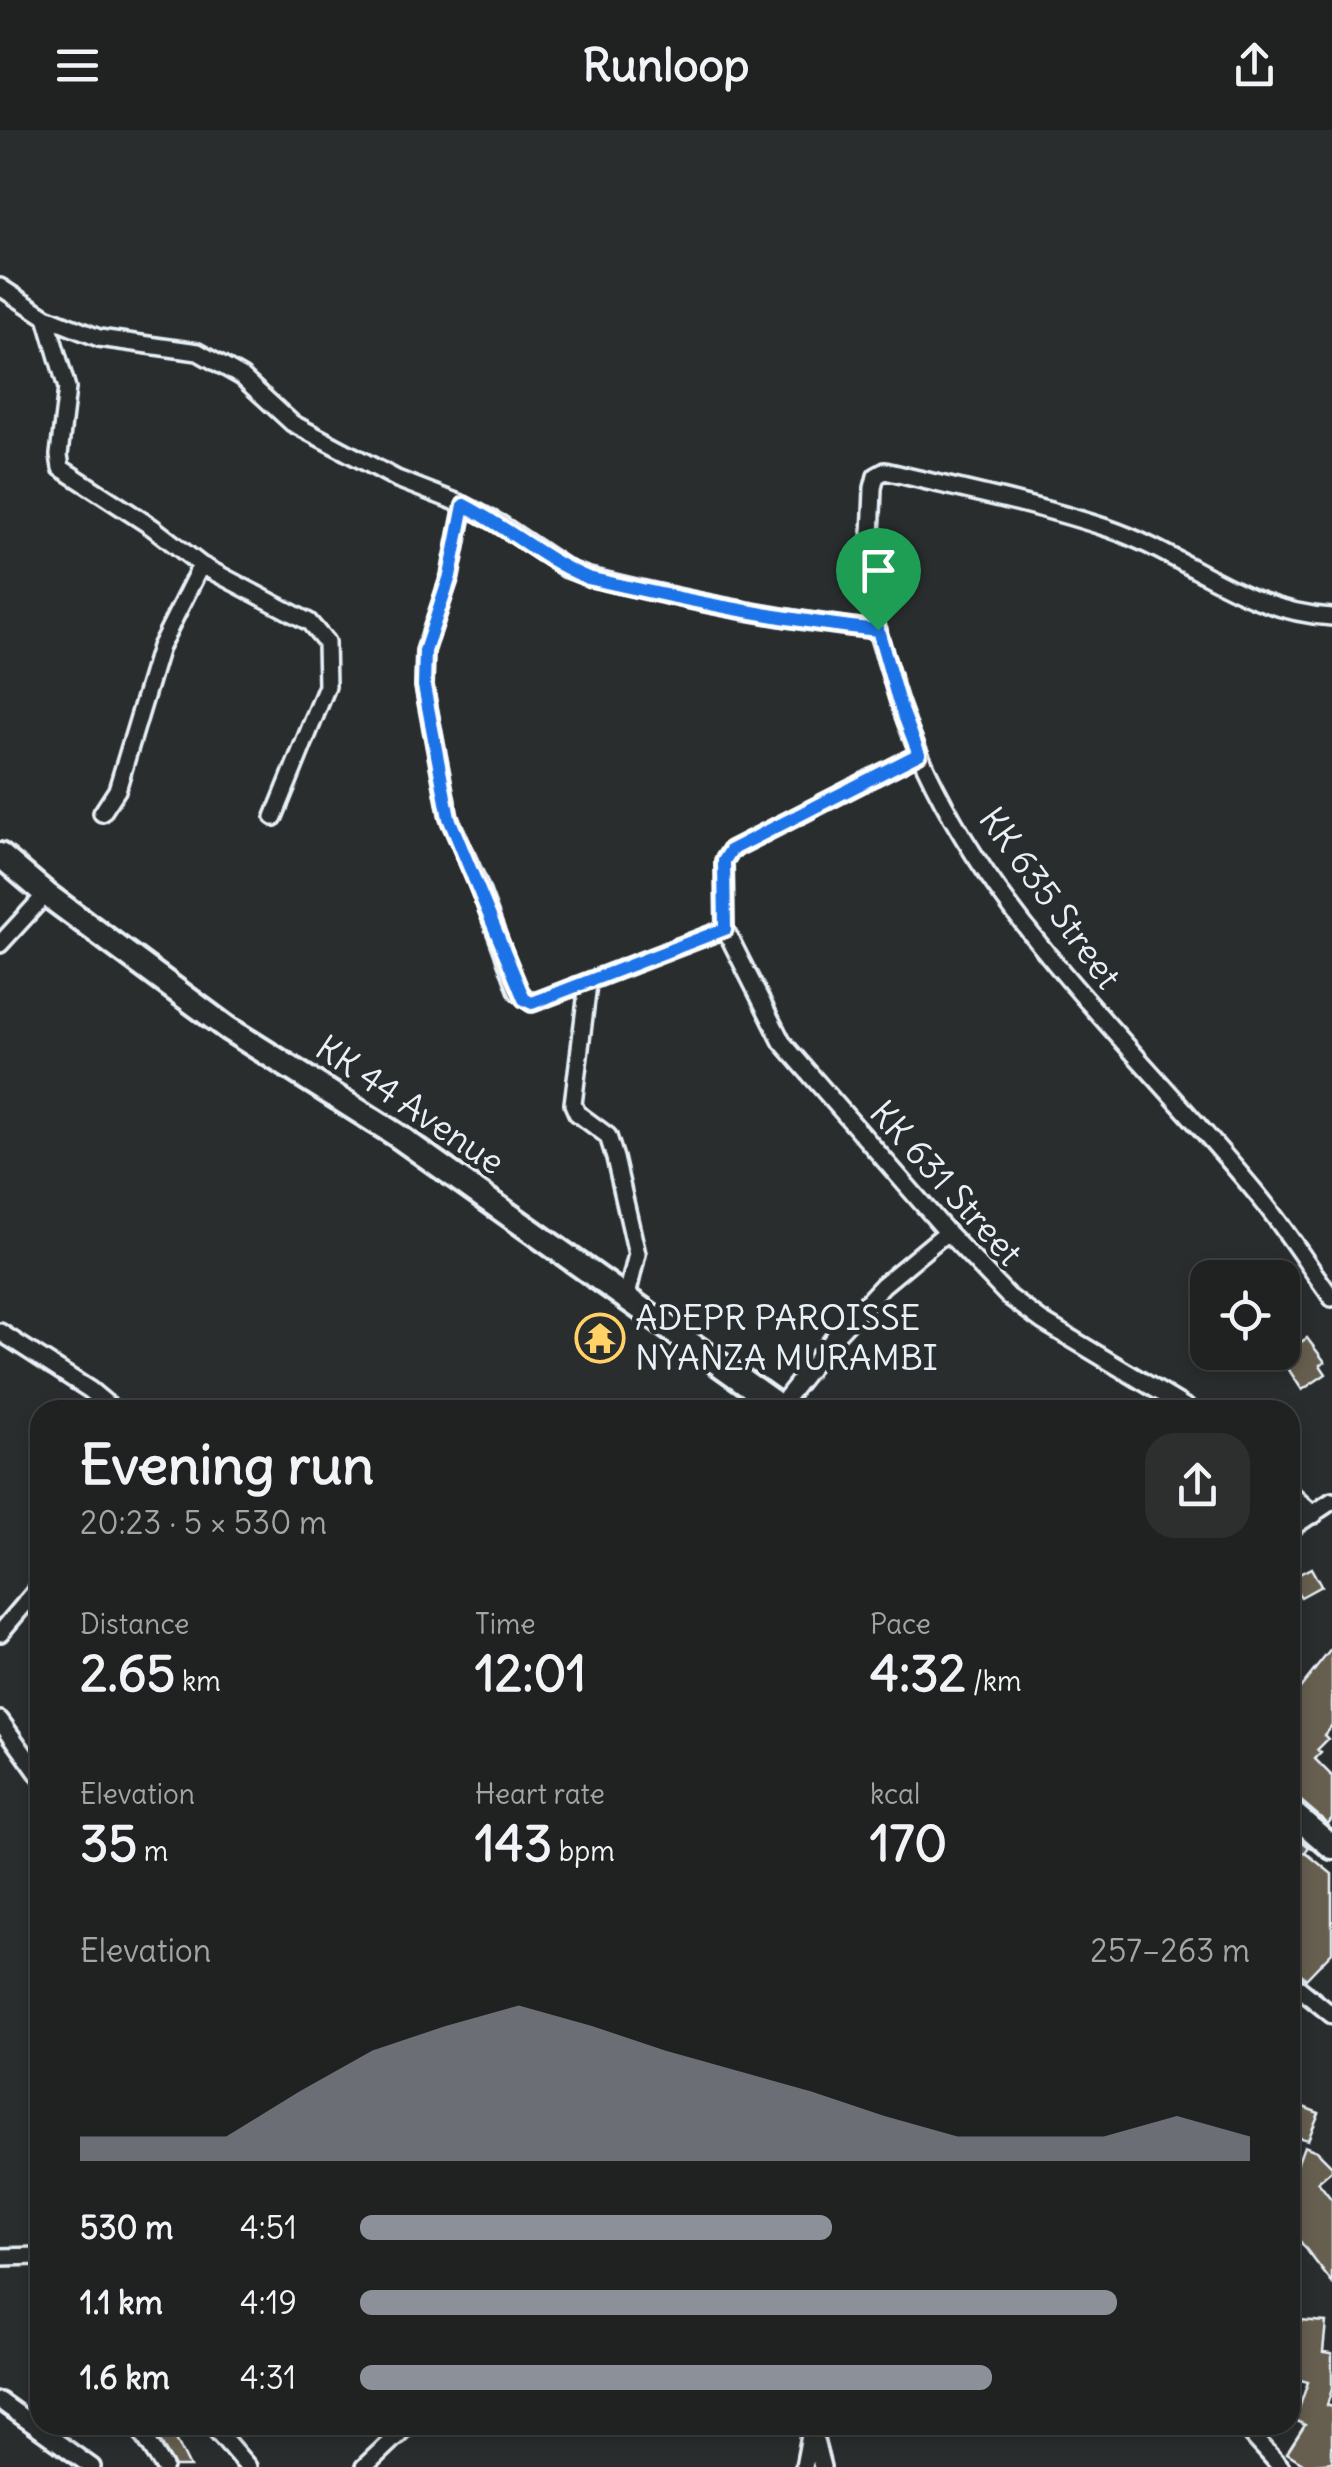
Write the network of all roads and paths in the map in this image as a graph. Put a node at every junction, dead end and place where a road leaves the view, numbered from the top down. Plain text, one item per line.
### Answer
1 (0, 287) edge
2 (46, 317) junction
3 (464, 505) junction
4 (201, 566) junction
5 (1332, 617) edge
6 (878, 630) junction
7 (919, 754) junction
8 (102, 814) dead end
9 (274, 816) dead end
10 (0, 854) edge
11 (46, 894) junction
12 (725, 929) junction
13 (0, 944) edge
14 (588, 984) junction
15 (947, 1232) junction
16 (627, 1296) junction
17 (1332, 1298) edge
18 (0, 1332) edge
19 (102, 1400) edge
20 (771, 1400) edge
21 (788, 1400) edge
22 (1173, 1400) edge
23 (1300, 1502) edge
24 (1331, 1503) edge
25 (1314, 1515) junction
26 (1300, 1523) edge
27 (30, 1598) edge
28 (0, 1633) edge
29 (0, 1720) edge
30 (30, 1762) edge
31 (1300, 1820) edge
32 (1332, 1847) edge
33 (1300, 1989) edge
34 (1332, 2014) edge
35 (0, 2256) edge
36 (30, 2256) edge
37 (0, 2401) edge
38 (30, 2423) edge
39 (47, 2435) edge
40 (144, 2435) edge
41 (221, 2435) edge
42 (398, 2435) edge
43 (810, 2435) edge
44 (814, 2435) edge
45 (1252, 2435) edge
46 (92, 2467) edge
47 (164, 2467) edge
48 (248, 2467) edge
49 (364, 2467) edge
50 (804, 2467) edge
51 (822, 2467) edge
52 (1282, 2467) edge

1 - 2 street
2 - 3 street
2 - 4 street
3 - 6 street
3 - 14 street
4 - 8 street
4 - 9 street
5 - 6 street, KK 635 Street
6 - 7 street, KK 635 Street
7 - 12 street, KK 631 Street
7 - 17 street, KK 635 Street
10 - 11 main road, KK 44 Avenue
11 - 13 street
11 - 16 main road, KK 44 Avenue
12 - 14 street
12 - 15 street, KK 631 Street
14 - 16 street
15 - 21 street
15 - 22 street, KK 631 Street
16 - 20 main road, KK 44 Avenue
18 - 19 street
23 - 25 street
24 - 25 street
25 - 26 street
27 - 28 street
29 - 30 street
31 - 32 main road
33 - 34 street
35 - 36 street
37 - 38 street
39 - 46 street
40 - 47 street
41 - 48 street
42 - 49 street
43 - 50 street
44 - 51 street
45 - 52 street

